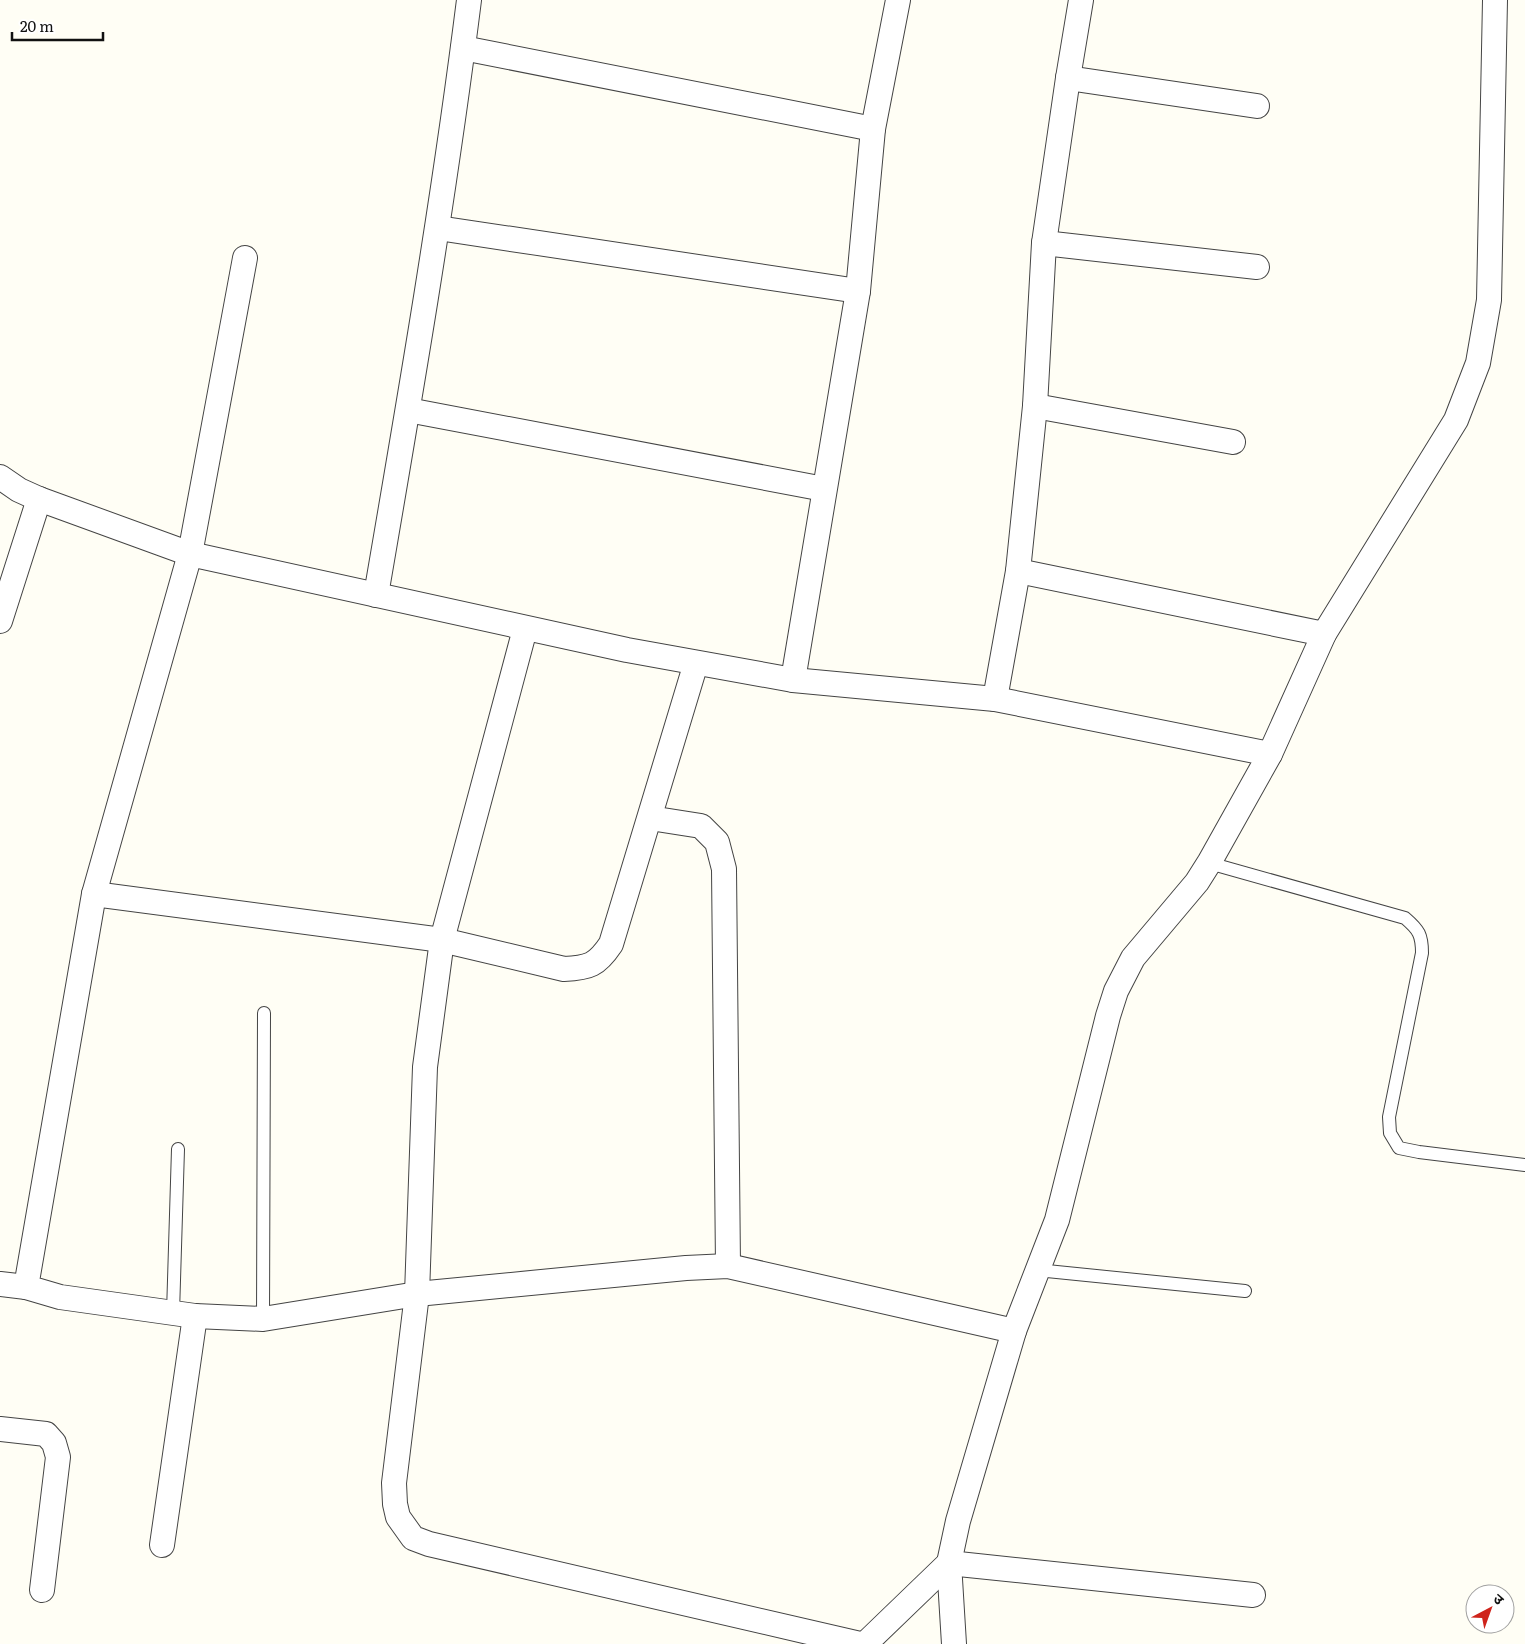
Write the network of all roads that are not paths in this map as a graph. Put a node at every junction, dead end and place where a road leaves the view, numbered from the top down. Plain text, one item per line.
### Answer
1 (470, 0) edge
2 (898, 0) edge
3 (1081, 0) edge
4 (1495, 0) edge
5 (463, 48) junction
6 (1068, 78) junction
7 (1257, 106) dead end
8 (873, 129) junction
9 (438, 228) junction
10 (1044, 243) junction
11 (246, 258) dead end
12 (1257, 267) dead end
13 (858, 291) junction
14 (1036, 406) junction
15 (408, 410) junction
16 (1233, 442) dead end
17 (0, 477) edge
18 (824, 489) junction
19 (39, 499) junction
20 (190, 554) junction
21 (1018, 571) junction
22 (376, 595) junction
23 (0, 621) edge
24 (525, 629) junction
25 (1324, 634) junction
26 (696, 663) junction
27 (792, 680) junction
28 (995, 699) junction
29 (1270, 754) junction
30 (650, 818) junction
31 (1209, 863) junction
32 (94, 894) junction
33 (442, 940) junction
34 (264, 1013) dead end
35 (178, 1149) dead end
36 (1525, 1165) edge
37 (728, 1266) junction
38 (1037, 1270) junction
39 (0, 1284) edge
40 (26, 1287) junction
41 (1246, 1291) dead end
42 (417, 1294) junction
43 (184, 1315) junction
44 (264, 1319) junction
45 (1014, 1331) junction
46 (0, 1428) edge
47 (162, 1545) dead end
48 (949, 1563) junction
49 (42, 1590) dead end
50 (1253, 1595) dead end
51 (860, 1644) edge
52 (865, 1644) edge
53 (954, 1644) edge

1 - 5 street
2 - 8 street
3 - 6 street
4 - 25 street
5 - 8 street
5 - 9 street
6 - 7 street
6 - 10 street
8 - 13 street
9 - 13 street
9 - 15 street
10 - 12 street
10 - 14 street
11 - 20 street
13 - 18 street
14 - 16 street
14 - 21 street
15 - 18 street
15 - 22 street
17 - 19 street
18 - 27 street
19 - 20 street
19 - 23 street
20 - 22 street
20 - 32 street
21 - 25 street
21 - 28 street
22 - 24 street
24 - 26 street
24 - 33 street
25 - 29 street
26 - 27 street
26 - 30 street
27 - 28 street
28 - 29 street
29 - 31 street
30 - 33 street
30 - 37 street
31 - 36 lane
31 - 38 street
32 - 33 street
32 - 40 street
33 - 42 street
34 - 44 lane
35 - 43 lane
37 - 42 street
37 - 45 street
38 - 41 lane
38 - 45 street
39 - 40 street
40 - 43 street
42 - 44 street
42 - 51 street
43 - 44 street
43 - 47 street
45 - 48 street
46 - 49 street
48 - 50 street
48 - 52 street
48 - 53 street

